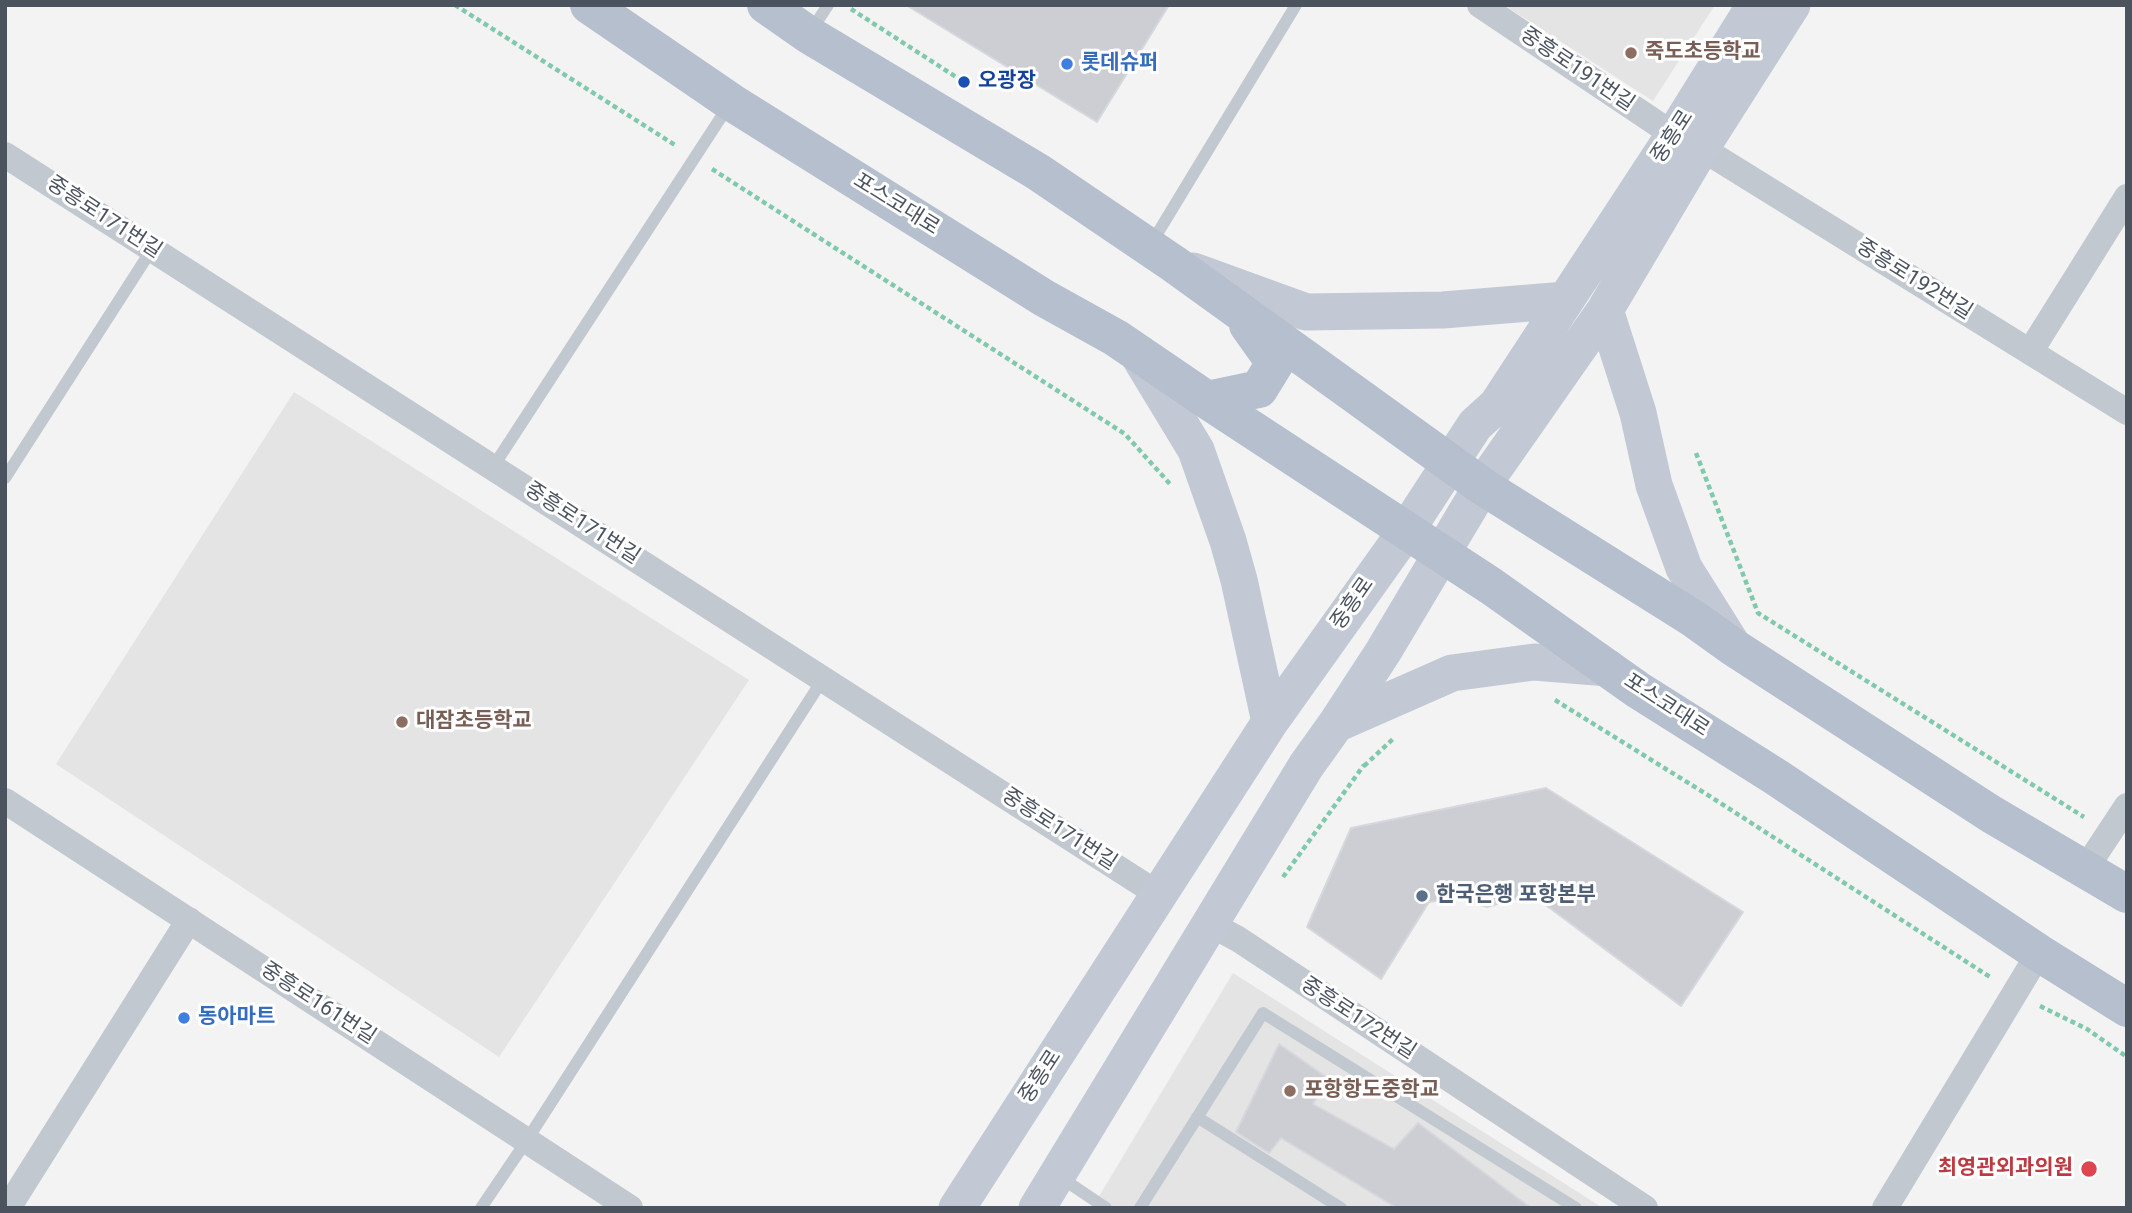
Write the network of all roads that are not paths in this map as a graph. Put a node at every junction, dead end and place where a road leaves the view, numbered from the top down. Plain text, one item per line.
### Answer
1 (589, 5) edge
2 (766, 5) edge
3 (1296, 5) edge
4 (1480, 5) edge
5 (1755, 5) edge
6 (1792, 5) edge
7 (819, 20) edge
8 (731, 102) junction
9 (1688, 141) junction
10 (5, 155) edge
11 (2127, 197) edge
12 (152, 249) junction
13 (1161, 256) junction
14 (1566, 300) junction
15 (1237, 310) junction
16 (1605, 310) junction
17 (2030, 352) junction
18 (1139, 356) junction
19 (1206, 400) junction
20 (2127, 412) edge
21 (1451, 462) junction
22 (493, 467) junction
23 (5, 478) edge
24 (1482, 486) junction
25 (1406, 531) junction
26 (1441, 554) junction
27 (1733, 647) junction
28 (1608, 668) junction
29 (822, 679) junction
30 (1270, 722) junction
31 (1336, 724) junction
32 (5, 800) edge
33 (2127, 806) edge
34 (2086, 868) junction
35 (1158, 894) junction
36 (2127, 894) edge
37 (188, 920) junction
38 (1210, 924) junction
39 (2039, 953) junction
40 (2127, 1008) edge
41 (1197, 1117) junction
42 (527, 1140) junction
43 (1057, 1175) junction
44 (8, 1208) edge
45 (481, 1208) edge
46 (630, 1208) edge
47 (957, 1208) edge
48 (1037, 1208) edge
49 (1106, 1208) edge
50 (1140, 1208) edge
51 (1342, 1208) edge
52 (1576, 1208) edge
53 (1645, 1208) edge
54 (1885, 1208) edge

1 - 8 main road, 포스코대로
2 - 7 main road
3 - 13 lane
4 - 9 street, 중흥로191번길
5 - 9 main road, 중흥로
6 - 9 main road, 중흥로
7 - 13 main road
8 - 18 main road, 포스코대로
8 - 22 lane
9 - 14 main road, 중흥로
9 - 16 main road, 중흥로
9 - 17 street, 중흥로192번길
10 - 12 street, 중흥로171번길
11 - 17 street
12 - 22 street, 중흥로171번길
12 - 23 lane
13 - 14 main road
13 - 15 main road
14 - 21 main road, 중흥로
15 - 19 main road
15 - 21 main road
16 - 24 main road, 중흥로
16 - 27 main road
17 - 20 street, 중흥로192번길
18 - 19 main road, 포스코대로
18 - 30 main road
19 - 25 main road, 포스코대로
21 - 24 main road
21 - 25 main road, 중흥로
22 - 29 street, 중흥로171번길
24 - 26 main road, 중흥로
24 - 27 main road
25 - 26 main road, 포스코대로
25 - 30 main road, 중흥로
26 - 28 main road, 포스코대로
26 - 31 main road, 중흥로
27 - 34 main road
28 - 31 main road
28 - 39 main road, 포스코대로
29 - 35 street, 중흥로171번길
29 - 42 lane
30 - 35 main road, 중흥로
31 - 38 main road, 중흥로
32 - 37 street, 중흥로161번길
33 - 34 street
34 - 36 main road
35 - 47 main road, 중흥로
37 - 42 street, 중흥로161번길
37 - 44 street
38 - 43 main road, 중흥로
38 - 53 street, 중흥로172번길
39 - 40 main road, 포스코대로
39 - 54 street
41 - 50 lane
41 - 51 lane
41 - 52 lane
42 - 45 lane
42 - 46 street, 중흥로161번길
43 - 48 main road, 중흥로
43 - 49 lane

